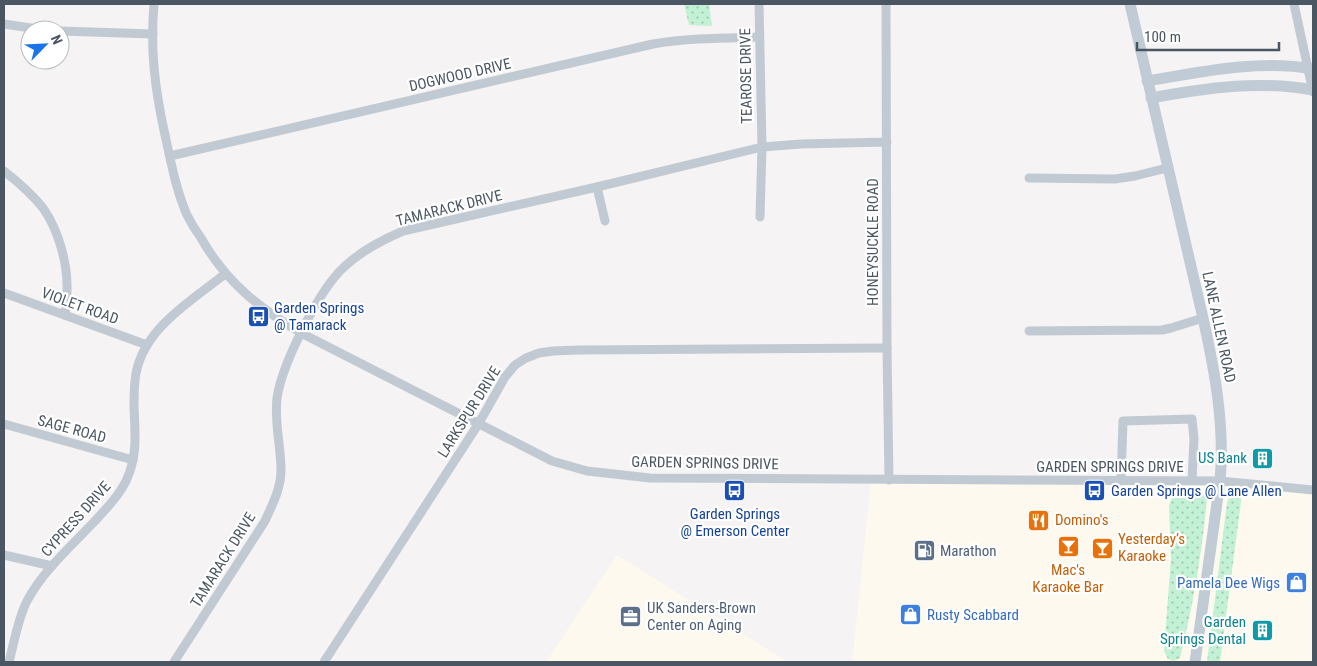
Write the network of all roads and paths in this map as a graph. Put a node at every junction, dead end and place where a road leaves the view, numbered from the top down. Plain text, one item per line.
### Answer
1 (154, 4) edge
2 (759, 4) edge
3 (886, 4) edge
4 (1130, 4) edge
5 (1294, 4) edge
6 (4, 24) edge
7 (20, 26) edge
8 (70, 31) edge
9 (153, 34) junction
10 (759, 37) junction
11 (1311, 68) edge
12 (1147, 81) junction
13 (1313, 91) edge
14 (1151, 98) junction
15 (886, 142) junction
16 (762, 147) junction
17 (170, 156) junction
18 (1167, 168) junction
19 (4, 171) edge
20 (1029, 178) dead end
21 (597, 187) junction
22 (760, 216) dead end
23 (605, 221) dead end
24 (225, 274) junction
25 (4, 292) edge
26 (65, 315) junction
27 (1203, 318) junction
28 (1029, 331) dead end
29 (301, 333) junction
30 (146, 345) junction
31 (887, 348) junction
32 (479, 422) junction
33 (4, 424) edge
34 (133, 460) junction
35 (889, 480) junction
36 (1121, 481) junction
37 (1192, 481) junction
38 (1220, 481) junction
39 (1313, 490) edge
40 (4, 555) edge
41 (52, 566) junction
42 (9, 662) edge
43 (174, 662) edge
44 (324, 662) edge
45 (1195, 662) edge

1 - 9 street, GARDEN SPRINGS DRIVE
2 - 10 street, TEAROSE DRIVE
3 - 15 street, HONEYSUCKLE ROAD
4 - 12 main road, LANE ALLEN ROAD
5 - 11 street
6 - 7 street
8 - 9 street
9 - 17 street, GARDEN SPRINGS DRIVE
10 - 16 street, TEAROSE DRIVE
10 - 17 street, DOGWOOD DRIVE
11 - 12 main road
11 - 13 street
12 - 14 main road, LANE ALLEN ROAD
13 - 14 main road
14 - 18 main road, LANE ALLEN ROAD
15 - 16 street, TAMARACK DRIVE
15 - 31 street, HONEYSUCKLE ROAD
16 - 21 street, TAMARACK DRIVE
16 - 22 street, TEAROSE DRIVE
17 - 24 street, GARDEN SPRINGS DRIVE
18 - 20 street
18 - 27 main road, LANE ALLEN ROAD
19 - 26 street
21 - 23 street
21 - 29 street, TAMARACK DRIVE
24 - 29 street, GARDEN SPRINGS DRIVE
24 - 30 street, CYPRESS DRIVE
25 - 26 street, VIOLET ROAD
26 - 30 street, VIOLET ROAD
27 - 28 street
27 - 38 main road, LANE ALLEN ROAD
29 - 32 street, GARDEN SPRINGS DRIVE
29 - 43 street, TAMARACK DRIVE
30 - 34 street, CYPRESS DRIVE
31 - 32 street, LARKSPUR DRIVE
31 - 35 street, HONEYSUCKLE ROAD
32 - 35 street, GARDEN SPRINGS DRIVE
32 - 44 street, LARKSPUR DRIVE
33 - 34 street, SAGE ROAD
34 - 41 street, CYPRESS DRIVE
35 - 36 street, GARDEN SPRINGS DRIVE
36 - 37 street, GARDEN SPRINGS DRIVE
36 - 37 street
37 - 38 street, GARDEN SPRINGS DRIVE
38 - 39 street, GARDEN SPRINGS DRIVE
38 - 45 main road, LANE ALLEN ROAD
40 - 41 street
41 - 42 street, CYPRESS DRIVE

